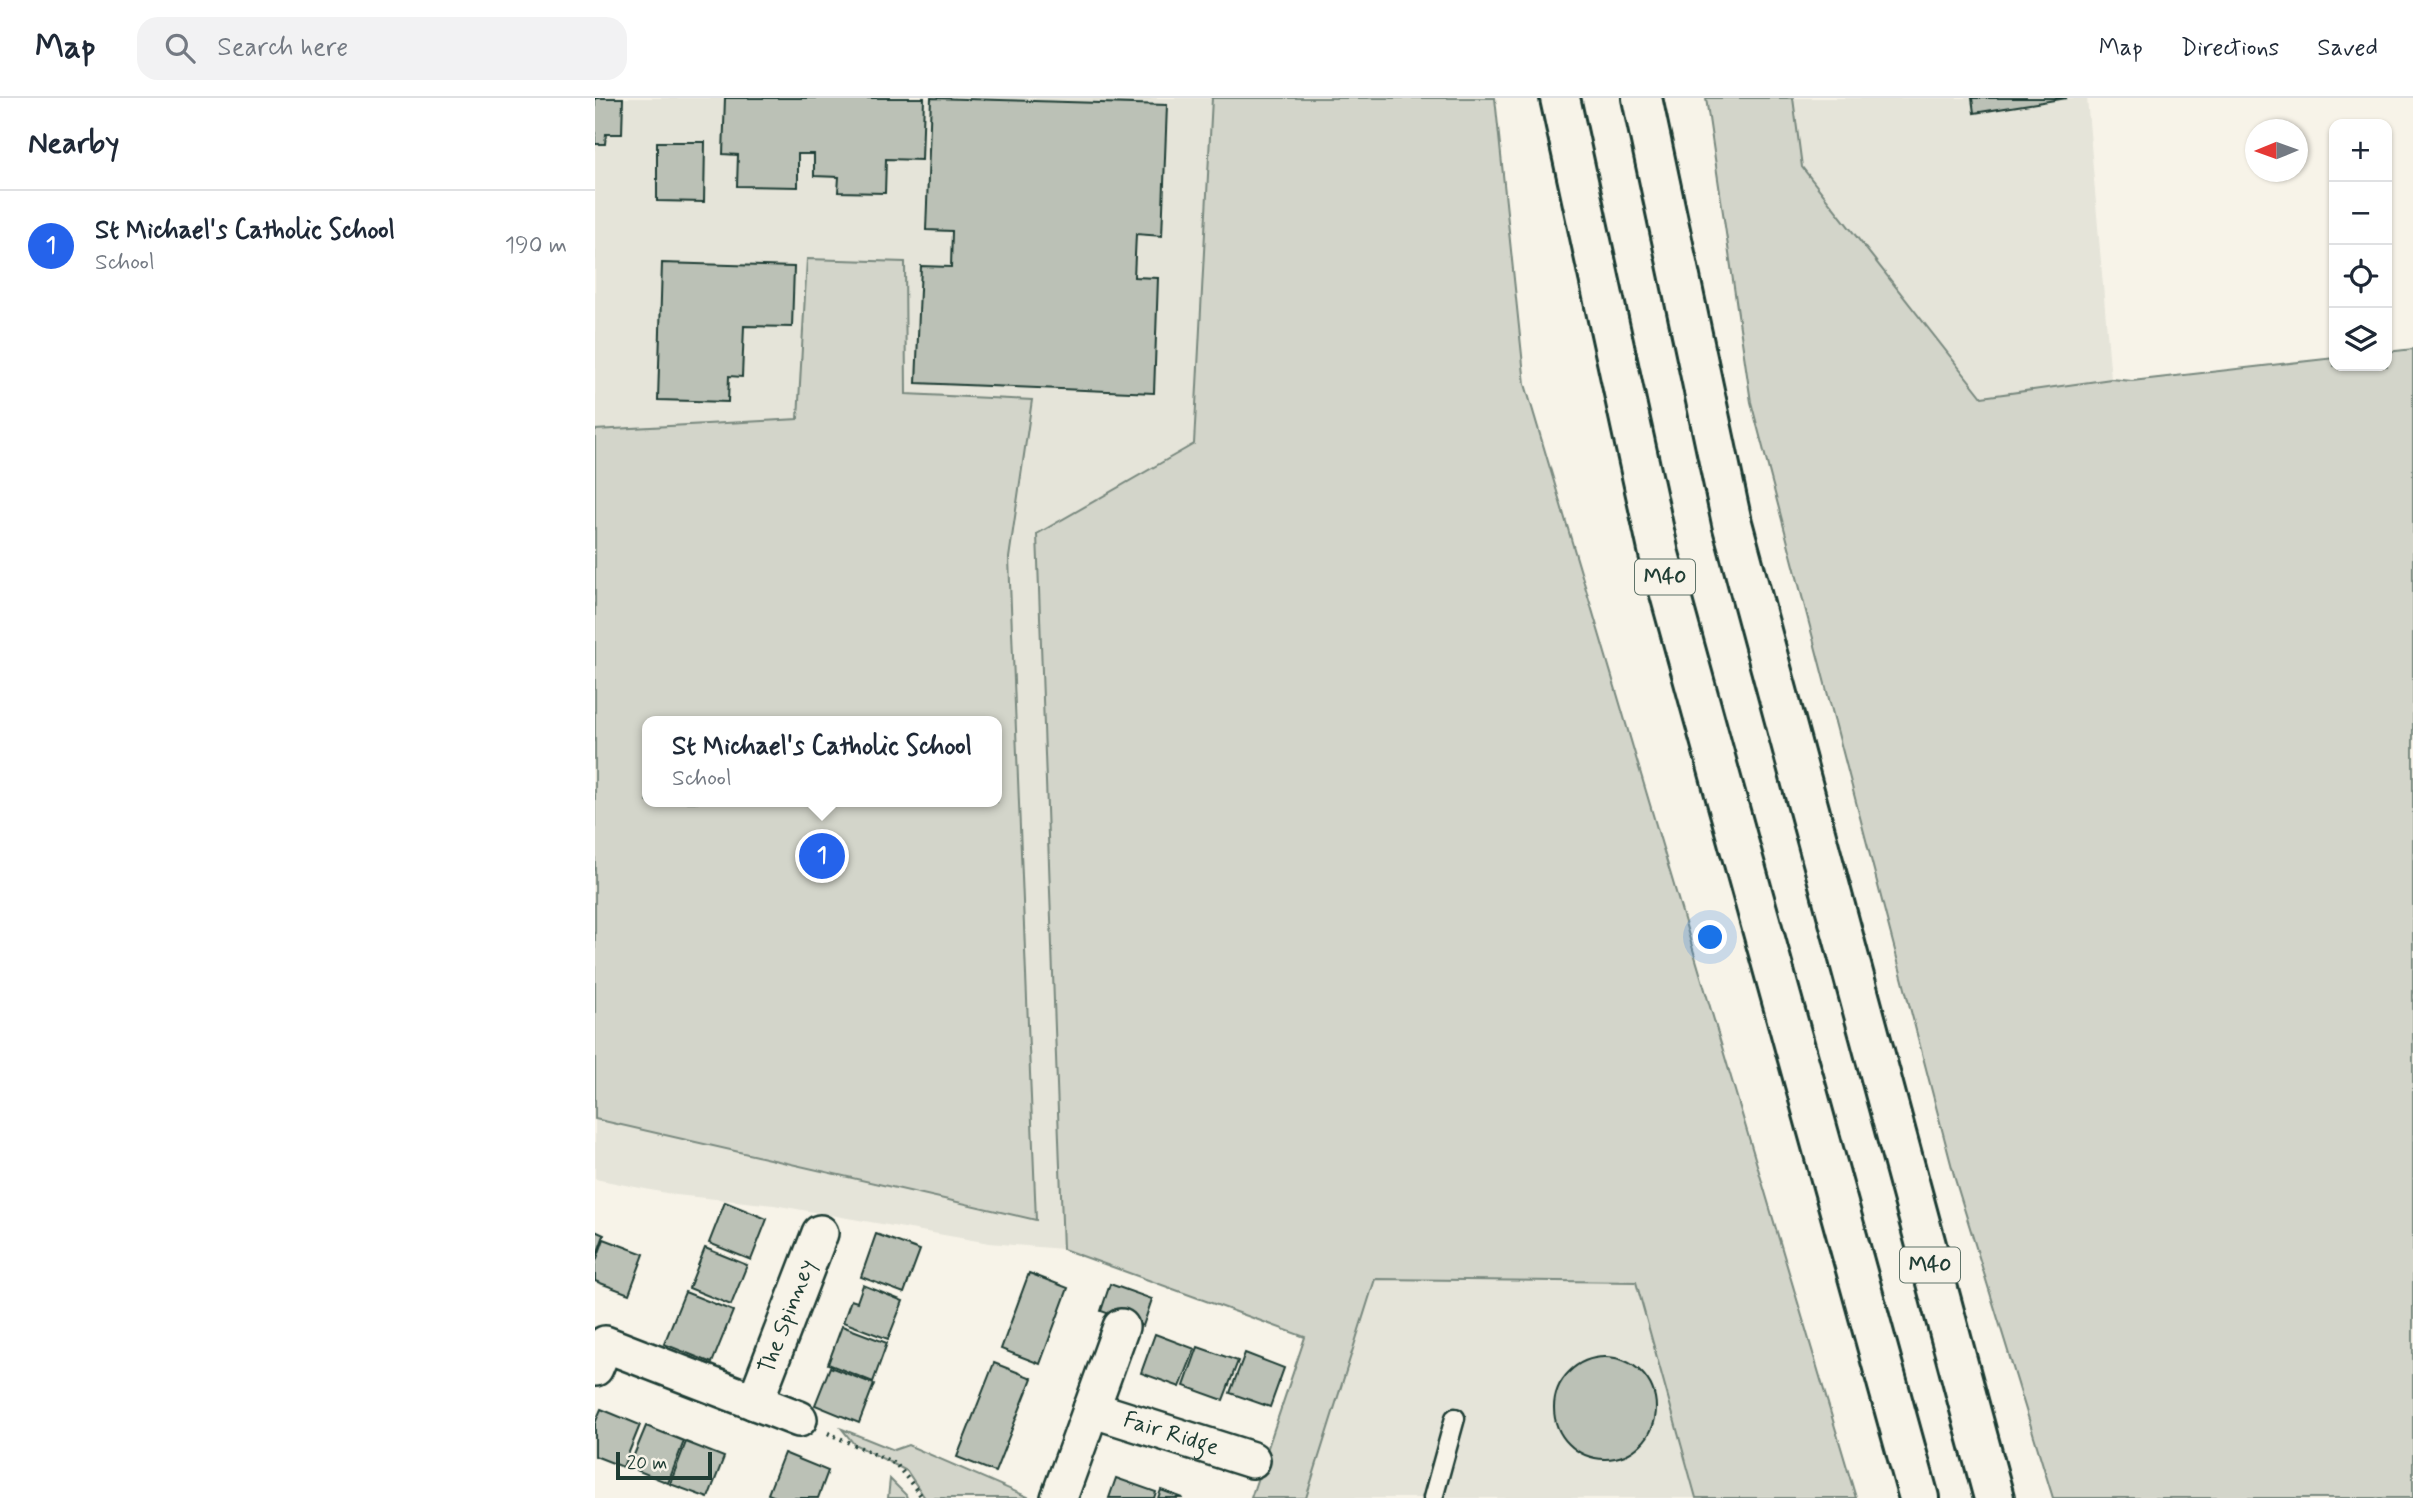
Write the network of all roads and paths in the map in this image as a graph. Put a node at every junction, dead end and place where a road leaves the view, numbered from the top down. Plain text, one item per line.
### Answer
1 (1560, 98) edge
2 (1642, 98) edge
3 (820, 1233) dead end
4 (1121, 1327) dead end
5 (598, 1351) edge
6 (755, 1402) junction
7 (1091, 1409) junction
8 (1455, 1418) dead end
9 (799, 1419) joint
10 (1252, 1460) dead end
11 (923, 1498) edge
12 (1059, 1498) edge
13 (1433, 1498) edge
14 (1919, 1498) edge
15 (1994, 1498) edge

1 - 14 highway, M40
2 - 15 highway, M40
3 - 6 street, The Spinney
4 - 7 street
5 - 6 street, The Spinney
6 - 9 street, The Spinney
7 - 10 street, Fair Ridge
7 - 12 street
8 - 13 lane
9 - 11 path

